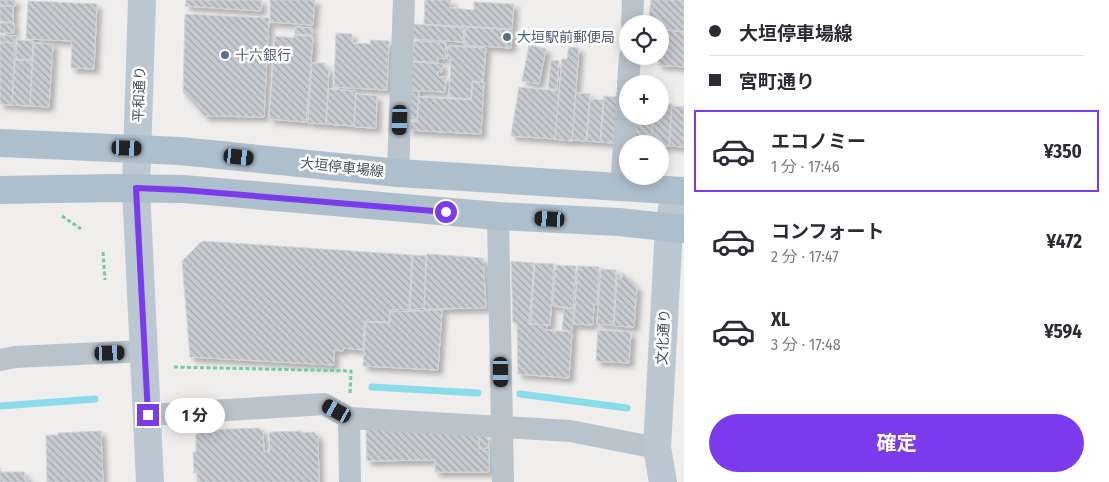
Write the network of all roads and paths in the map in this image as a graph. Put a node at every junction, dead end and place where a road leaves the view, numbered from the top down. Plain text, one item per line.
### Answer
1 (142, 0) edge
2 (404, 0) edge
3 (633, 0) edge
4 (632, 15) edge
5 (625, 125) edge
6 (0, 143) edge
7 (137, 148) junction
8 (398, 173) junction
9 (136, 188) junction
10 (621, 188) junction
11 (0, 190) edge
12 (680, 191) edge
13 (62, 216) dead end
14 (498, 216) junction
15 (677, 228) edge
16 (81, 229) dead end
17 (103, 252) dead end
18 (105, 280) dead end
19 (145, 351) junction
20 (0, 360) edge
21 (148, 415) junction
22 (349, 418) junction
23 (502, 427) junction
24 (657, 448) junction
25 (150, 482) edge
26 (350, 482) edge
27 (503, 482) edge
28 (663, 482) edge

1 - 7 street, 平和通り
2 - 8 street
3 - 4 street
5 - 10 street
6 - 7 main road, 大垣停車場線
7 - 8 main road, 大垣停車場線
7 - 9 street, 平和通り
8 - 10 main road, 大垣停車場線
9 - 11 main road
9 - 14 main road
9 - 19 street, 平和通り
10 - 12 main road, 大垣停車場線
12 - 15 street, 文化通り
13 - 16 path
14 - 15 main road
14 - 23 street
15 - 24 street, 文化通り
17 - 18 path
19 - 20 street
19 - 21 street, 平和通り
21 - 22 street
21 - 25 street, 平和通り
22 - 23 street
22 - 26 street
23 - 24 street
23 - 27 street
24 - 28 street, 文化通り

